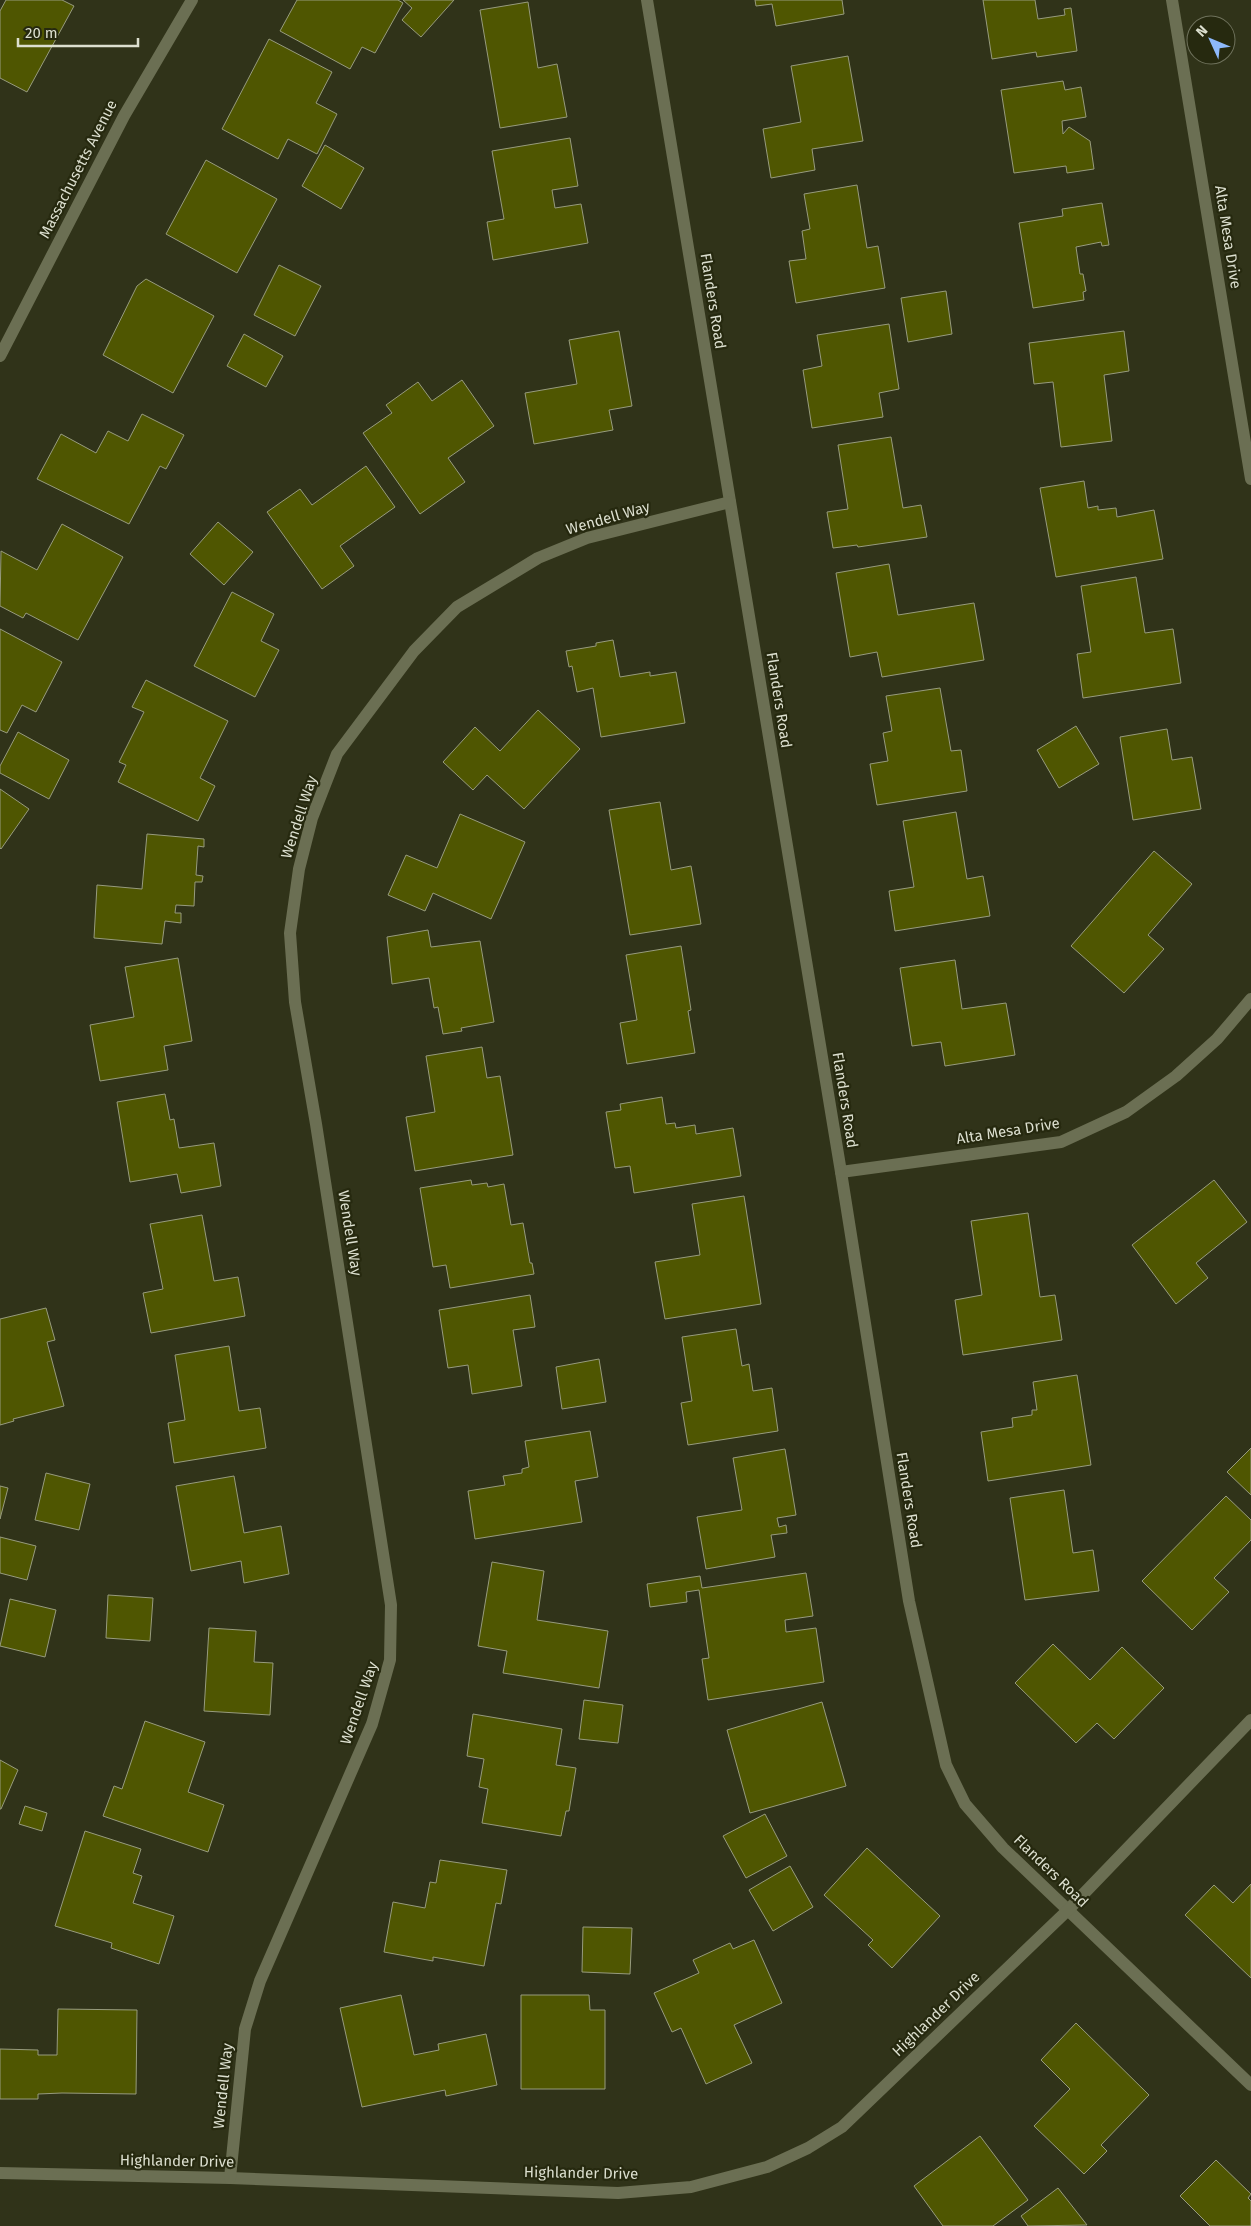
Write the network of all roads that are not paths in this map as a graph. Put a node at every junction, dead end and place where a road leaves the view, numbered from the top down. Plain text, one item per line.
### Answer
1 (192, 0) edge
2 (647, 0) edge
3 (1172, 0) edge
4 (0, 356) edge
5 (1251, 479) edge
6 (730, 502) junction
7 (1251, 999) edge
8 (841, 1172) junction
9 (1251, 1720) edge
10 (1068, 1910) junction
11 (1251, 2085) edge
12 (0, 2173) edge
13 (230, 2178) junction

1 - 4 street, Massachusetts Avenue
2 - 6 street, Flanders Road
3 - 5 street, Alta Mesa Drive
6 - 8 street, Flanders Road
6 - 13 street, Wendell Way
7 - 8 street, Alta Mesa Drive
8 - 10 street, Flanders Road
9 - 10 street, Highlander Drive
10 - 11 street, Flanders Road
10 - 13 street, Highlander Drive
12 - 13 street, Highlander Drive

